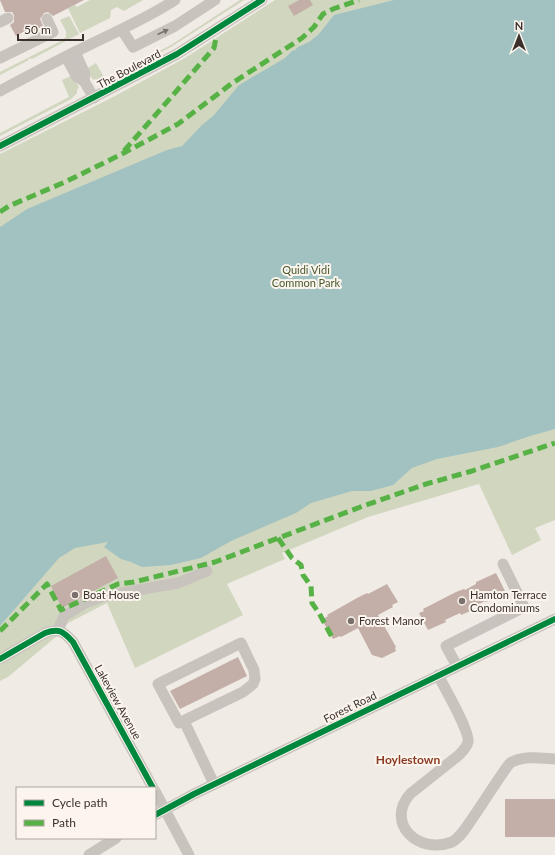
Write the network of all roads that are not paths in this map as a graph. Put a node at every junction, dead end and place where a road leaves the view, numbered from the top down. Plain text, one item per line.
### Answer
1 (175, 0) edge
2 (215, 0) edge
3 (262, 0) edge
4 (47, 19) dead end
5 (122, 30) junction
6 (71, 54) junction
7 (0, 58) edge
8 (0, 91) edge
9 (94, 98) junction
10 (2, 145) edge
11 (503, 564) dead end
12 (207, 571) dead end
13 (555, 618) edge
14 (58, 630) junction
15 (0, 659) edge
16 (457, 666) junction
17 (438, 675) junction
18 (184, 721) junction
19 (555, 759) edge
20 (214, 784) junction
21 (152, 787) edge
22 (156, 793) edge
23 (165, 810) junction
24 (156, 814) edge
25 (114, 839) edge
26 (89, 855) edge
27 (189, 855) edge

1 - 5 street
5 -> 2 street
3 - 9 street, The Boulevard
4 - 7 street
5 - 6 street
6 - 8 street
6 - 9 street
9 - 10 street, The Boulevard
11 - 16 street
12 - 14 street
13 - 16 street, Forest Road
14 - 15 street
14 - 21 street, Lakeview Avenue
16 - 17 street, Forest Road
17 - 19 street
17 - 20 street, Forest Road
18 - 18 street
18 - 20 street
20 - 23 street, Forest Road
22 - 23 street
23 - 24 street, Forest Road
23 - 27 street
25 - 26 street

